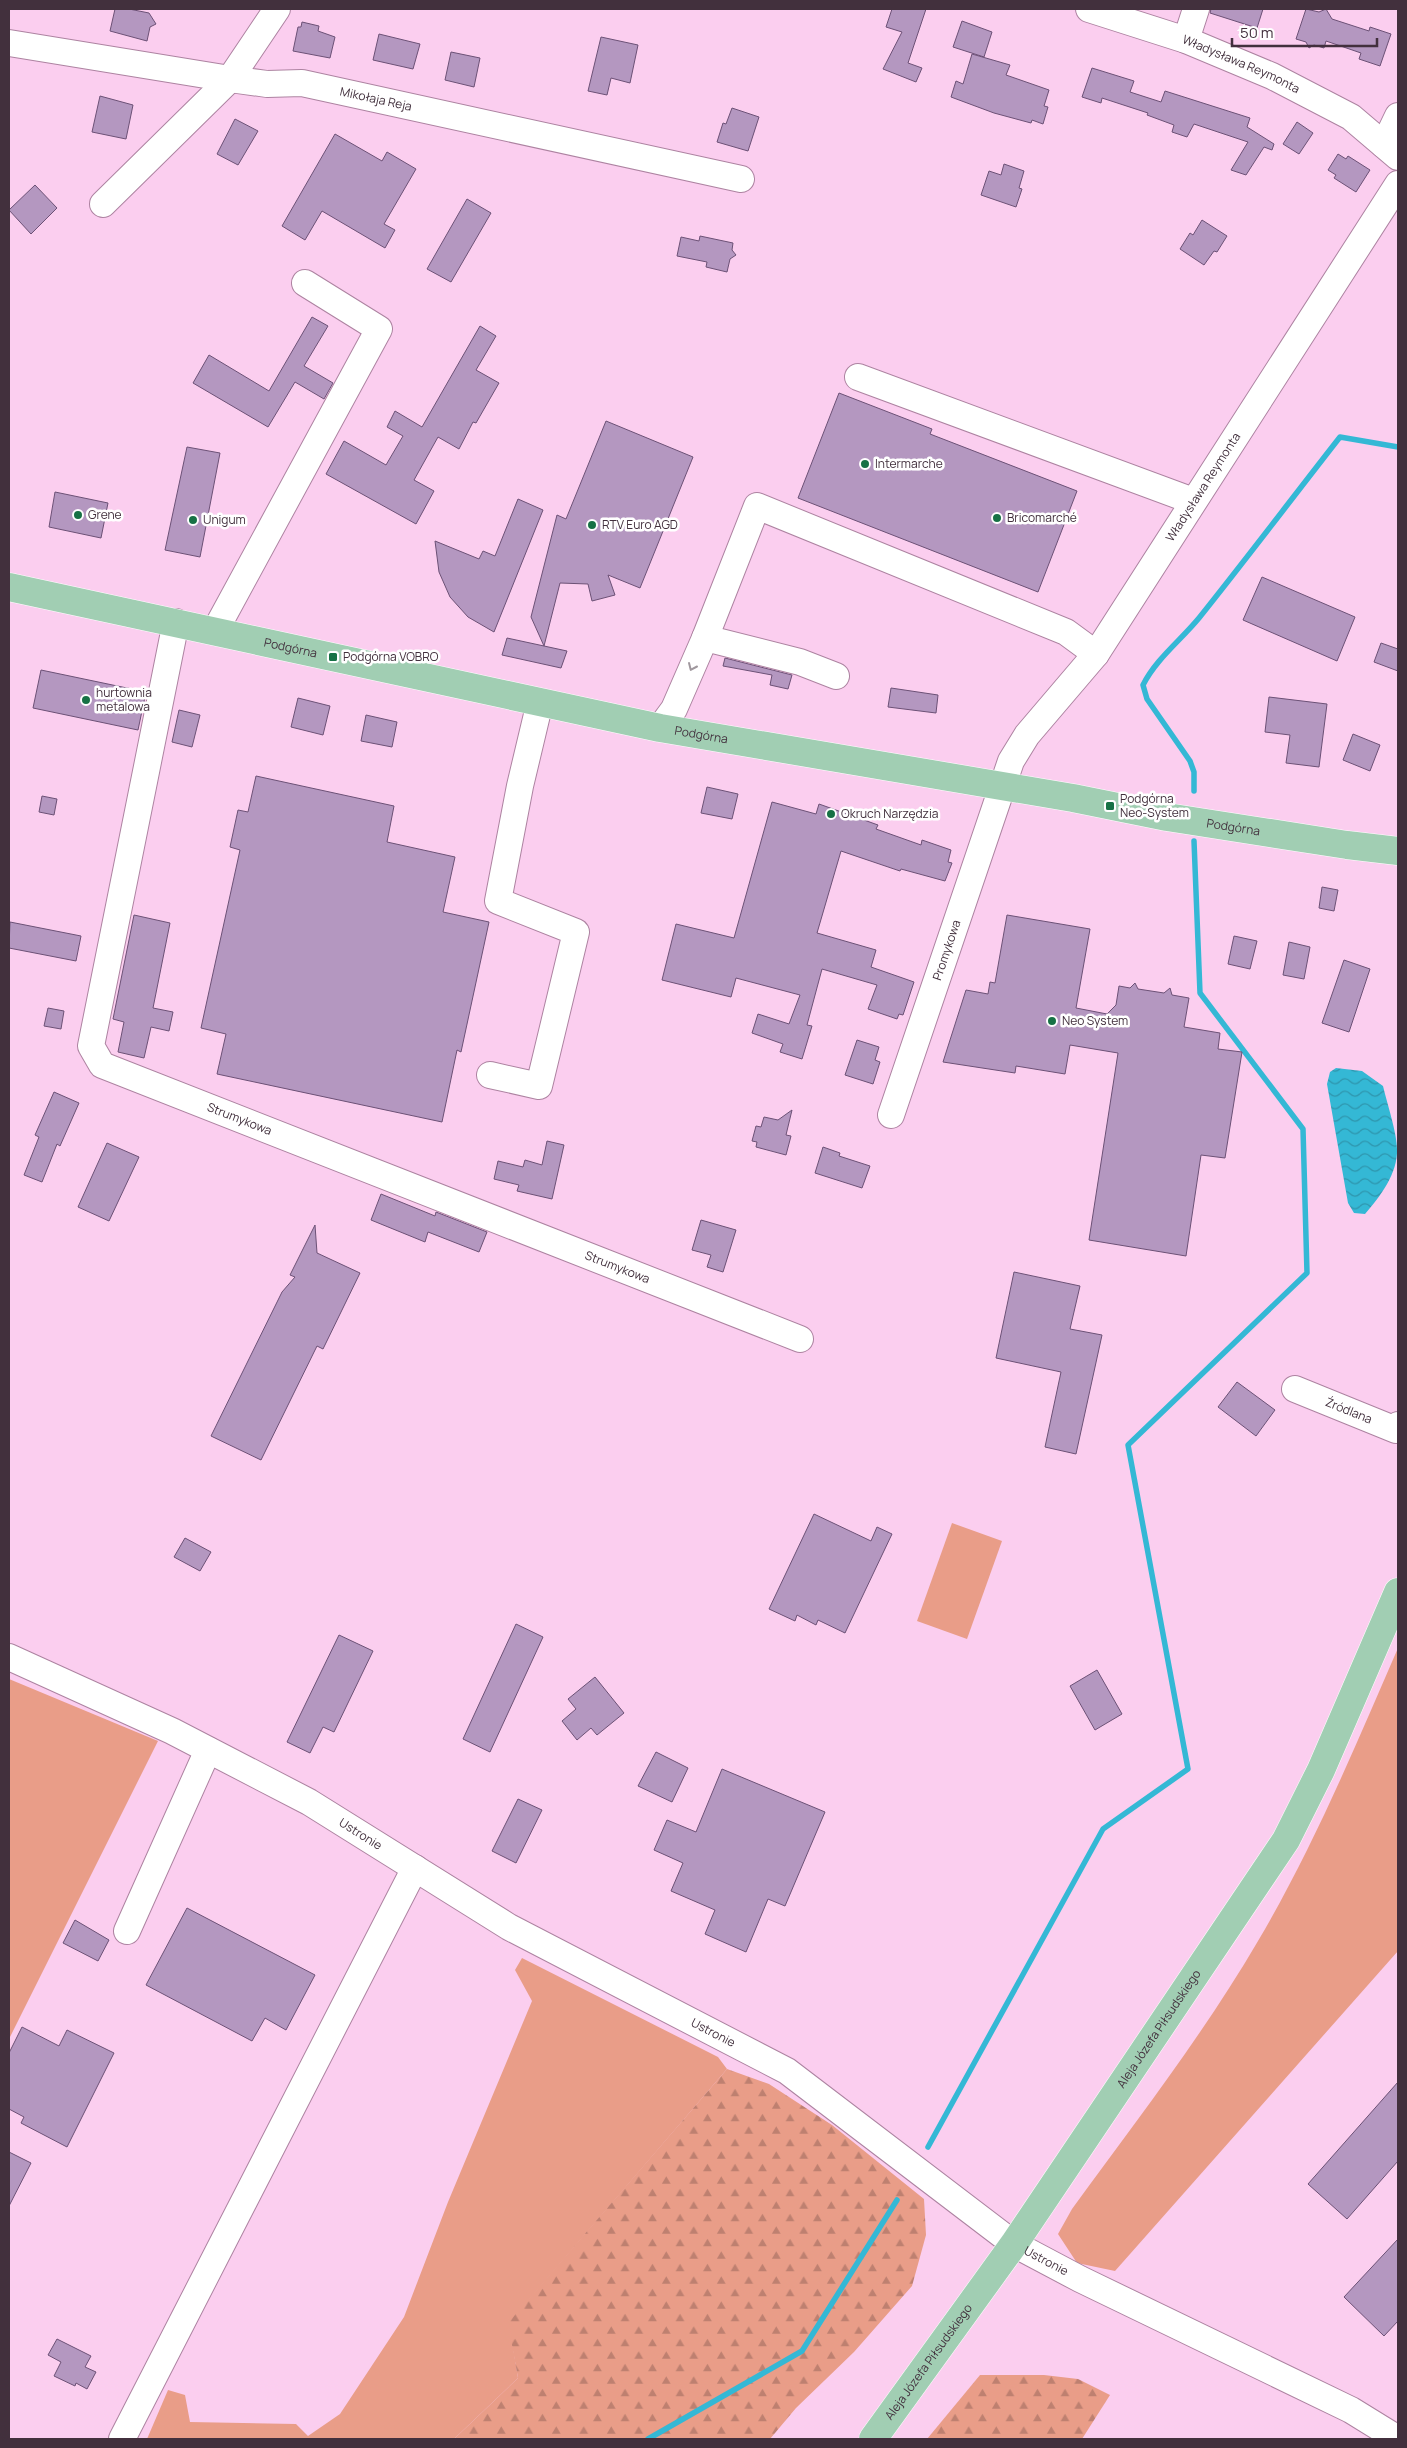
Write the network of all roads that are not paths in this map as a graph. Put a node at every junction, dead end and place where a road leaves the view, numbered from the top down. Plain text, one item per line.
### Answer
1 (277, 9) edge
2 (1088, 9) edge
3 (1196, 9) edge
4 (1186, 40) junction
5 (9, 43) edge
6 (230, 79) junction
7 (1398, 116) edge
8 (1391, 151) edge
9 (741, 179) dead end
10 (1398, 184) edge
11 (104, 204) dead end
12 (305, 283) dead end
13 (858, 377) dead end
14 (1192, 501) junction
15 (9, 586) edge
16 (176, 622) junction
17 (215, 631) junction
18 (705, 638) junction
19 (1096, 654) junction
20 (836, 676) dead end
21 (540, 702) junction
22 (660, 728) junction
23 (1004, 786) junction
24 (1398, 851) edge
25 (490, 1075) dead end
26 (890, 1115) dead end
27 (800, 1339) dead end
28 (1295, 1389) dead end
29 (1398, 1425) edge
30 (1398, 1592) edge
31 (9, 1657) edge
32 (208, 1750) junction
33 (415, 1868) junction
34 (127, 1931) dead end
35 (1014, 2244) junction
36 (122, 2439) edge
37 (873, 2439) edge
38 (1398, 2439) edge

1 - 6 street
2 - 4 street, Władysława Reymonta
3 - 4 street
4 - 8 street, Władysława Reymonta
5 - 6 street, Mikołaja Reja
6 - 9 street, Mikołaja Reja
6 - 11 street
7 - 8 street, Władysława Reymonta
10 - 14 street, Władysława Reymonta
12 - 17 street
13 - 14 street
14 - 19 street, Władysława Reymonta
15 - 16 main road, Podgórna
16 - 17 main road, Podgórna
16 - 27 street, Strumykowa
17 - 21 main road, Podgórna
18 - 19 street
18 - 20 street
18 -> 22 street
19 - 23 street, Władysława Reymonta
21 - 22 main road, Podgórna
21 - 25 street
22 - 23 main road, Podgórna
23 - 24 main road, Podgórna
23 - 26 street, Promykowa
28 - 29 street, Źródlana
30 - 35 main road, Aleja Józefa Piłsudskiego
31 - 32 street, Ustronie
32 - 33 street, Ustronie
32 - 34 street
33 - 35 street, Ustronie
33 - 36 street
35 - 37 main road, Aleja Józefa Piłsudskiego
35 - 38 street, Ustronie

